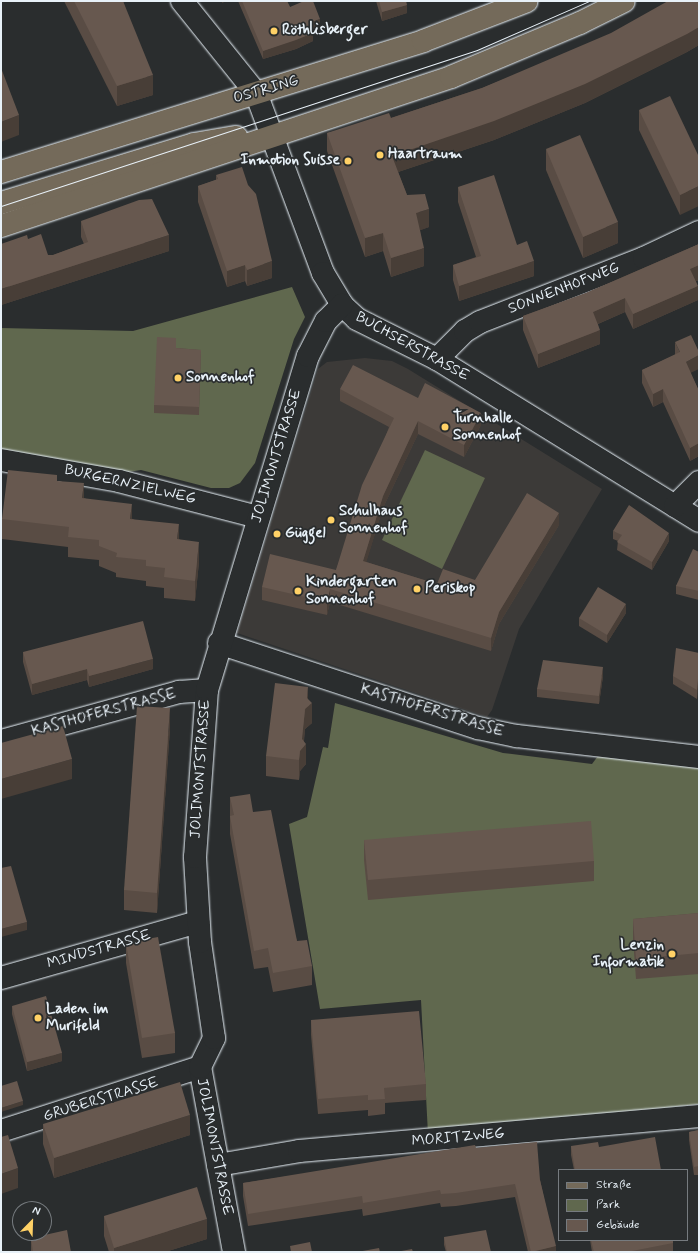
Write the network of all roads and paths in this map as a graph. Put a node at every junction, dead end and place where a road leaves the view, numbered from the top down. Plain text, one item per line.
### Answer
1 (182, 1) edge
2 (527, 1) edge
3 (624, 1) edge
4 (256, 93) junction
5 (271, 135) junction
6 (1, 172) edge
7 (1, 203) edge
8 (1, 226) edge
9 (699, 232) edge
10 (342, 305) junction
11 (437, 359) junction
12 (1, 460) edge
13 (699, 482) edge
14 (675, 506) junction
15 (258, 517) junction
16 (699, 521) edge
17 (219, 642) junction
18 (207, 690) junction
19 (1, 741) edge
20 (699, 757) edge
21 (198, 922) junction
22 (1, 978) edge
23 (200, 1067) junction
24 (699, 1116) edge
25 (1, 1131) edge
26 (218, 1165) junction
27 (234, 1252) edge

1 - 4 street, BUCHSERSTRASSE
2 - 4 main road, OSTRING
3 - 5 main road
4 - 5 street, BUCHSERSTRASSE
4 - 6 main road, OSTRING
5 - 7 main road
5 - 8 main road
5 - 10 street, BUCHSERSTRASSE
9 - 11 street, SONNENHOFWEG
10 - 11 street, BUCHSERSTRASSE
10 - 15 street, JOLIMONTSTRASSE
11 - 14 street, BUCHSERSTRASSE
12 - 15 street, BURGERNZIELWEG
13 - 14 street
14 - 16 street, BUCHSERSTRASSE
15 - 17 street, JOLIMONTSTRASSE
17 - 18 street, JOLIMONTSTRASSE
17 - 20 street, KASTHOFERSTRASSE
18 - 19 street, KASTHOFERSTRASSE
18 - 21 street, JOLIMONTSTRASSE
21 - 22 street, MINDSTRASSE
21 - 23 street, JOLIMONTSTRASSE
23 - 25 street, GRUBERSTRASSE
23 - 26 street, JOLIMONTSTRASSE
24 - 26 street, MORITZWEG
26 - 27 street, JOLIMONTSTRASSE

